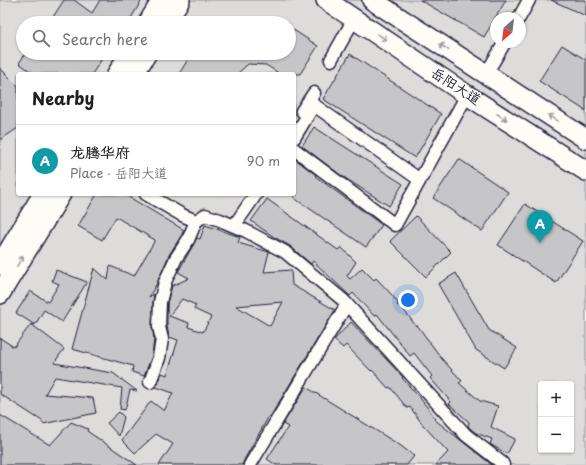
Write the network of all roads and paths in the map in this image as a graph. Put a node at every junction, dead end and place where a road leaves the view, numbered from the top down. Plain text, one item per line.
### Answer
1 (162, 0) edge
2 (180, 0) edge
3 (326, 0) edge
4 (372, 0) edge
5 (529, 0) edge
6 (522, 12) edge
7 (152, 16) edge
8 (170, 16) edge
9 (354, 19) junction
10 (501, 48) edge
11 (126, 60) edge
12 (143, 60) edge
13 (331, 60) dead end
14 (118, 72) edge
15 (135, 72) edge
16 (486, 74) junction
17 (314, 93) dead end
18 (468, 95) junction
19 (296, 121) edge
20 (296, 135) edge
21 (586, 139) edge
22 (296, 151) edge
23 (586, 171) edge
24 (420, 180) junction
25 (42, 196) edge
26 (60, 196) edge
27 (149, 196) edge
28 (249, 196) edge
29 (255, 196) edge
30 (196, 221) junction
31 (234, 226) junction
32 (0, 265) edge
33 (0, 294) edge
34 (347, 304) junction
35 (150, 382) dead end
36 (250, 465) edge
37 (503, 465) edge

1 - 7 main road
2 - 8 main road
3 - 9 main road, 岳阳大道
16 -> 4 main road, 岳阳大道
5 - 6 street
9 - 13 street
9 -> 18 main road, 岳阳大道
10 - 16 street
11 - 14 main road
12 - 15 main road
21 -> 16 main road, 岳阳大道
17 - 19 street
18 -> 23 main road, 岳阳大道
18 - 24 street
20 - 24 street
22 - 24 street
25 - 32 main road
33 -> 26 main road
27 - 30 street
28 - 31 street
29 - 31 street
30 - 31 street
30 - 35 street
31 - 34 street
34 - 36 street
34 - 37 street

